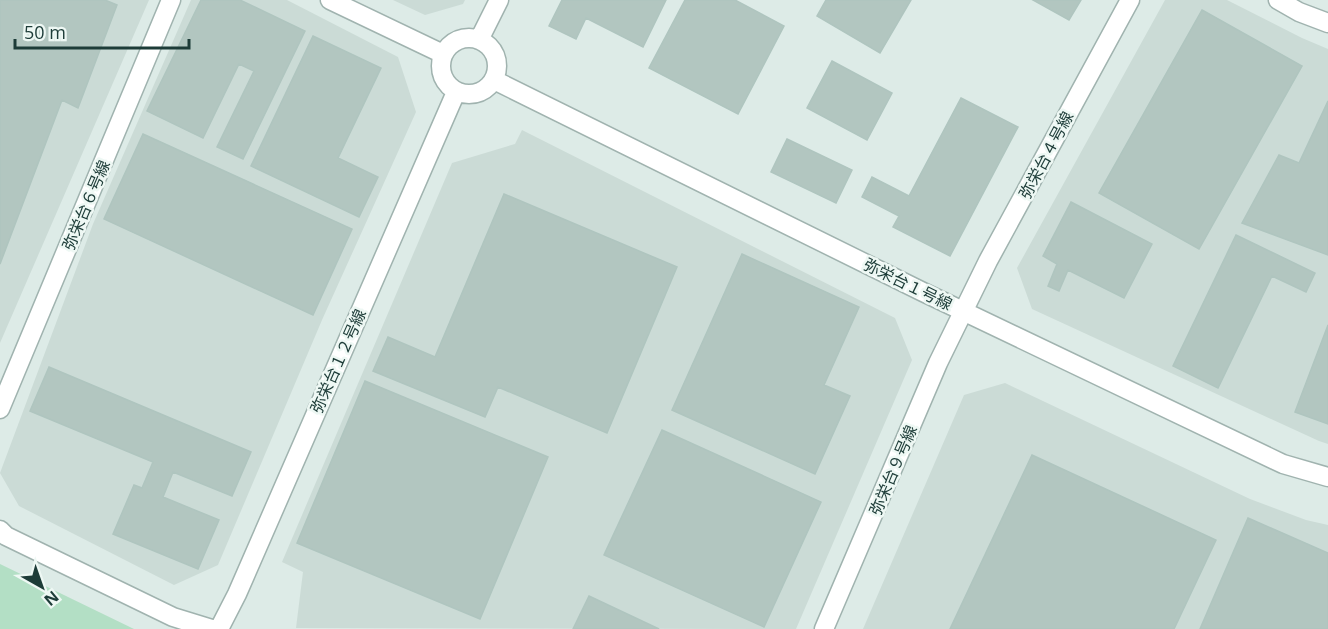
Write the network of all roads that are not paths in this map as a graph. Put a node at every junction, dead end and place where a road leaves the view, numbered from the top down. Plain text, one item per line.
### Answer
1 (171, 0) edge
2 (330, 0) edge
3 (499, 0) edge
4 (1130, 0) edge
5 (1278, 0) edge
6 (1328, 23) edge
7 (479, 40) junction
8 (444, 54) junction
9 (494, 80) junction
10 (456, 92) junction
11 (964, 311) junction
12 (0, 409) edge
13 (1328, 477) edge
14 (0, 530) edge
15 (212, 629) edge
16 (219, 629) edge
17 (824, 629) edge

1 - 12 street, 弥栄台６号線
2 - 8 street
3 - 7 street
4 - 11 street, 弥栄台４号線
5 - 6 street
7 - 8 street
7 - 9 street
8 - 10 street
9 - 10 street
9 - 11 street, 弥栄台１号線
10 - 16 street, 弥栄台１２号線
11 - 13 street, 弥栄台１号線
11 - 17 street, 弥栄台９号線
14 - 15 street

